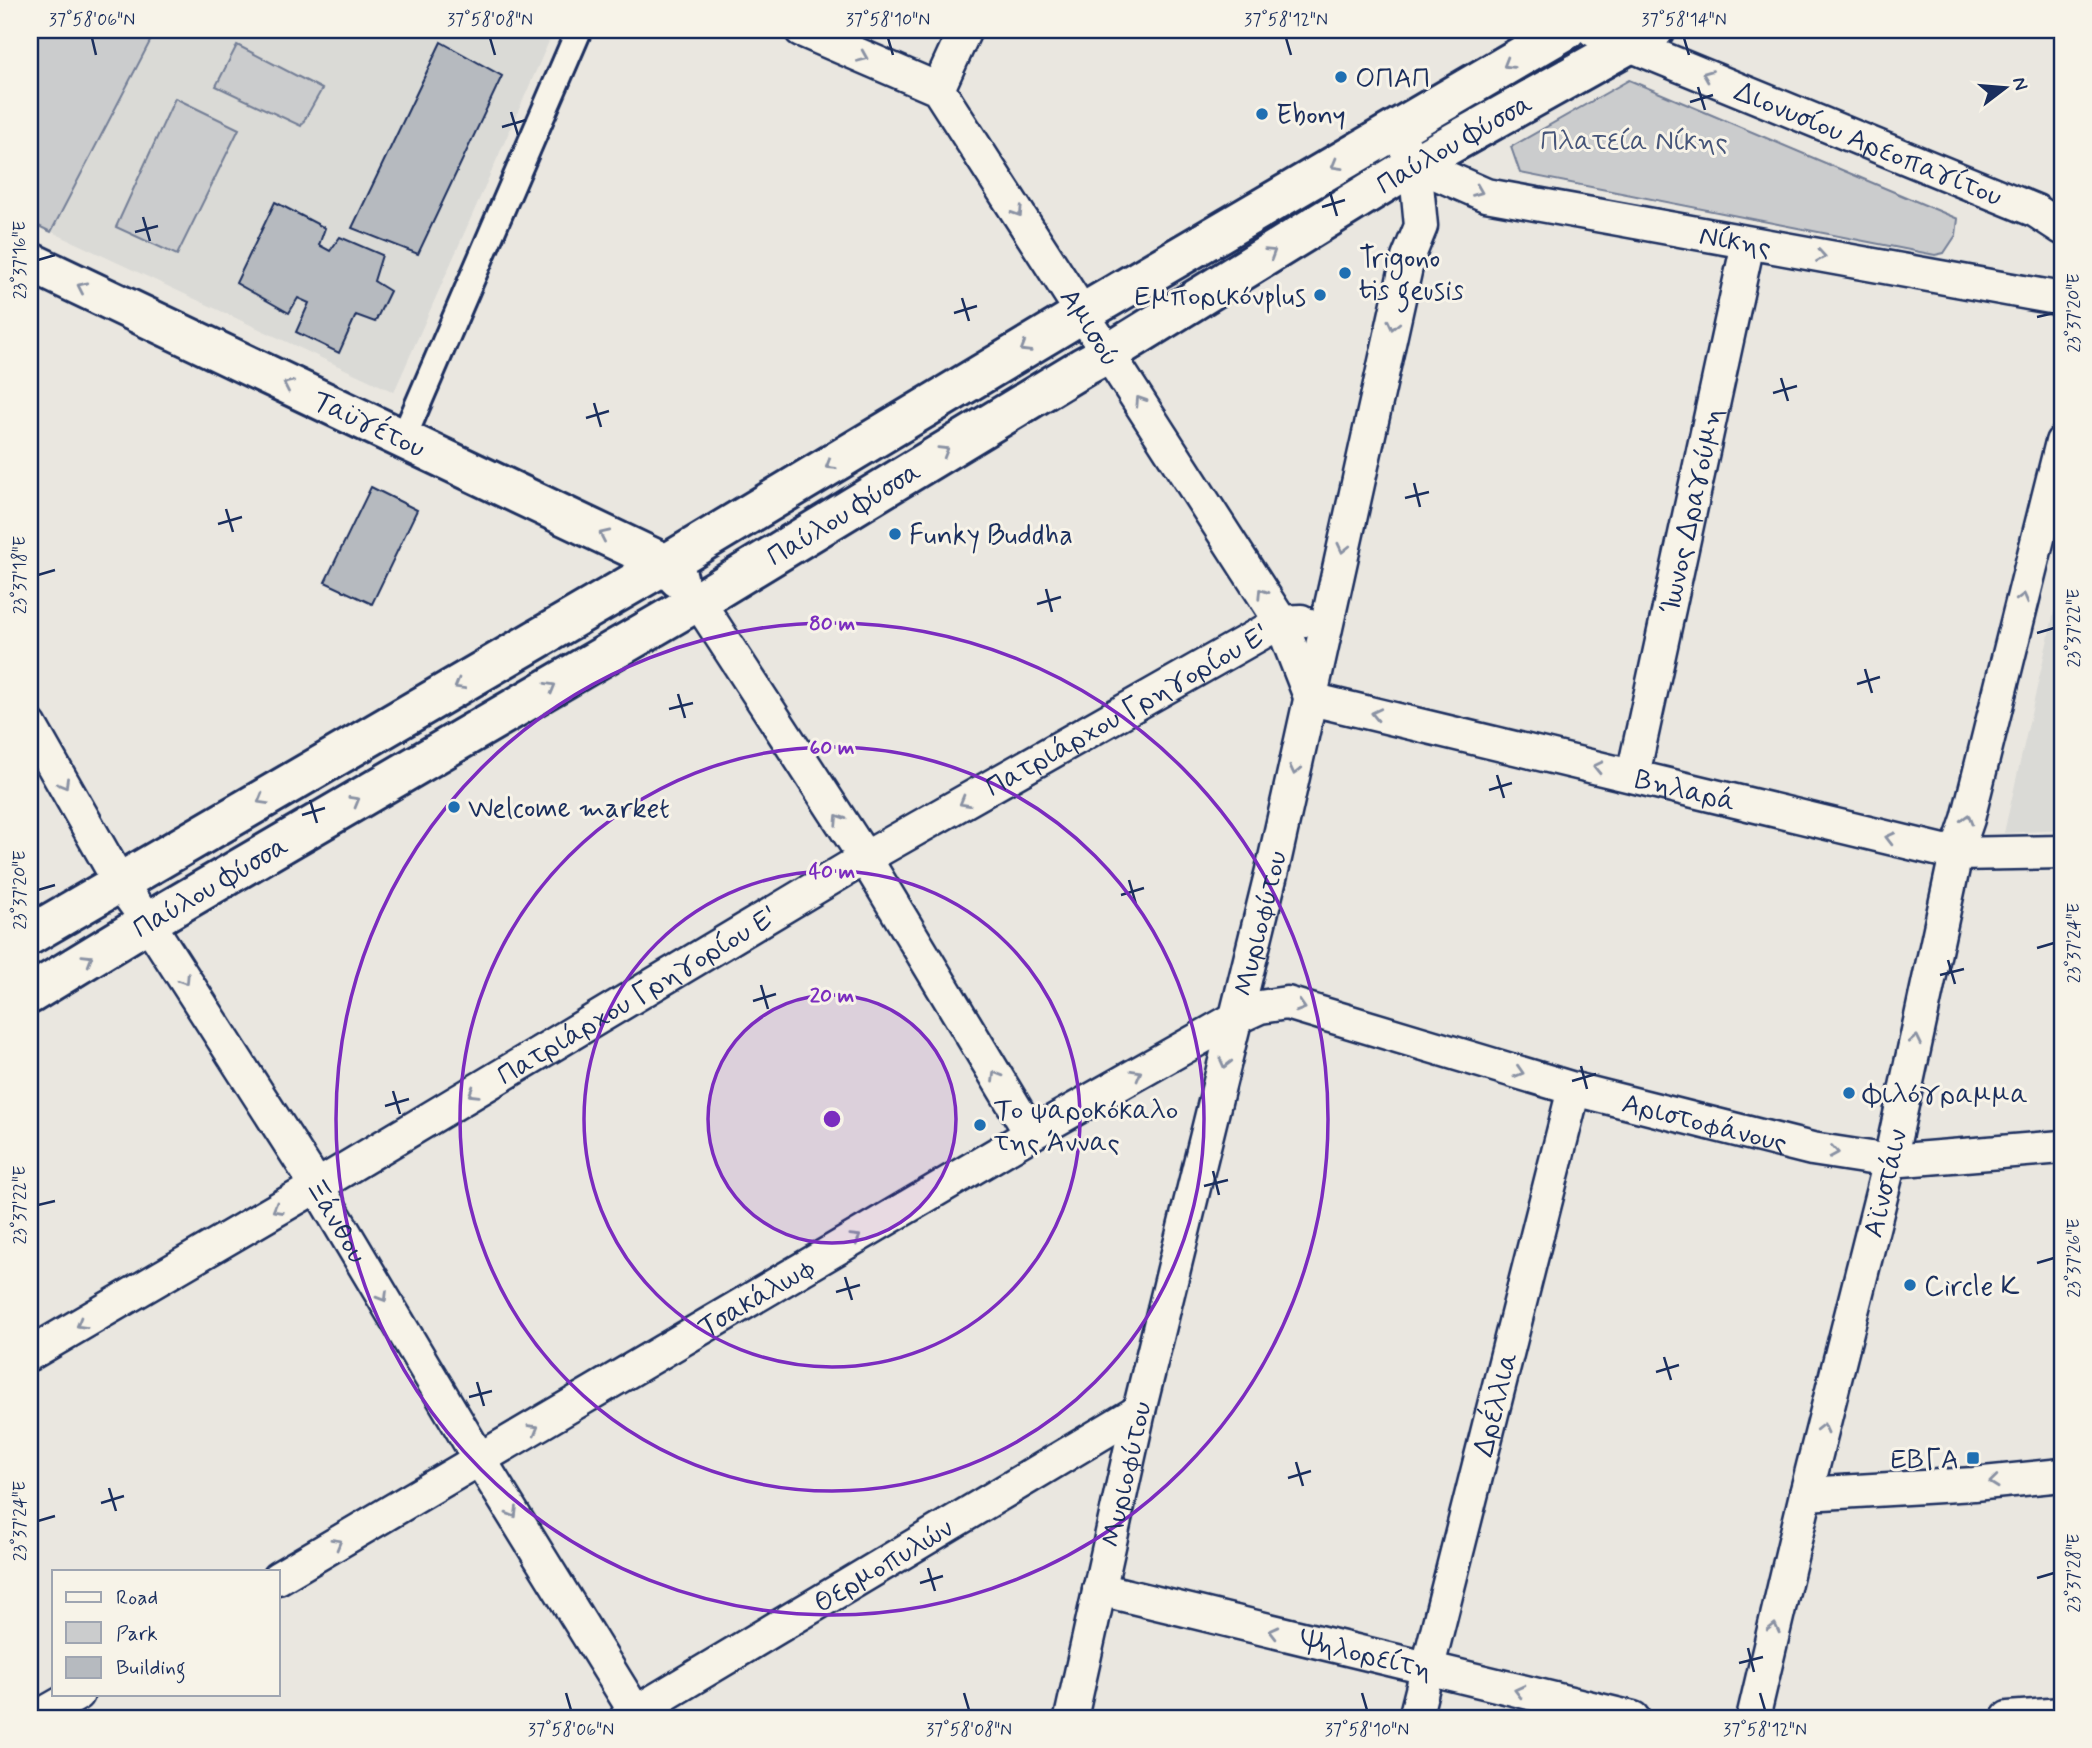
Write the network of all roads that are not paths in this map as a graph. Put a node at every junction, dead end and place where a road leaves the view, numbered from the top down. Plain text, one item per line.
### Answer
1 (579, 30) edge
2 (801, 30) edge
3 (965, 30) edge
4 (1566, 30) edge
5 (1577, 30) edge
6 (1593, 30) edge
7 (1642, 37) edge
8 (1560, 83) junction
9 (938, 89) junction
10 (1395, 130) junction
11 (1415, 164) junction
12 (2062, 228) edge
13 (1748, 243) junction
14 (30, 262) edge
15 (2062, 299) edge
16 (1083, 313) junction
17 (1109, 353) junction
18 (403, 439) junction
19 (2062, 442) edge
20 (666, 564) junction
21 (698, 601) junction
22 (1327, 619) junction
23 (1281, 622) junction
24 (1311, 699) junction
25 (30, 725) edge
26 (1633, 775) junction
27 (2062, 852) edge
28 (1956, 854) junction
29 (865, 858) junction
30 (120, 883) junction
31 (148, 922) junction
32 (30, 935) edge
33 (30, 994) edge
34 (1236, 1018) junction
35 (1574, 1089) junction
36 (1031, 1135) junction
37 (2062, 1147) edge
38 (1890, 1161) junction
39 (317, 1186) junction
40 (30, 1354) edge
41 (1139, 1411) junction
42 (480, 1460) junction
43 (2062, 1475) edge
44 (1806, 1494) junction
45 (280, 1576) edge
46 (1099, 1589) junction
47 (1427, 1669) junction
48 (74, 1696) edge
49 (2062, 1714) edge
50 (633, 1717) edge
51 (36, 1718) edge
52 (1071, 1718) edge
53 (1415, 1718) edge
54 (1633, 1718) edge
55 (1753, 1718) edge
56 (2008, 1718) edge

1 - 18 street
2 -> 9 street
3 - 9 street
4 -> 10 street, Παύλου Φύσσα
5 - 8 street
6 - 7 street, Διονυσίου Αρεοπαγίτου
7 - 8 street, Παύλου Φύσσα
12 -> 7 street, Διονυσίου Αρεοπαγίτου
8 - 11 street, Παύλου Φύσσα
9 -> 16 street, Αμισού
10 - 11 street, Μυριοφύτου
10 -> 16 street, Παύλου Φύσσα
11 -> 13 street, Νίκης
17 -> 11 street, Παύλου Φύσσα
11 -> 22 street, Μυριοφύτου
13 -> 15 street, Νίκης
13 - 26 street, Ίωνος Δραγούμη
18 -> 14 street, Ταϋγέτου
16 - 17 street, Αμισού
16 -> 20 street, Παύλου Φύσσα
21 -> 17 street, Παύλου Φύσσα
23 -> 17 street, Αμισού
20 -> 18 street, Ταϋγέτου
28 -> 19 street, Αϊνστάιν
20 - 21 street, Ταϋγέτου
20 -> 30 street, Παύλου Φύσσα
29 -> 21 street
31 -> 21 street, Παύλου Φύσσα
22 - 23 street, Πατριάρχου Γρηγορίου Ε'
22 - 24 street, Μυριοφύτου
23 - 24 street, Αμισού
23 -> 29 street, Πατριάρχου Γρηγορίου Ε'
26 -> 24 street, Βηλαρά
24 -> 34 street, Μυριοφύτου
25 -> 30 street, Ξάνθου
28 -> 26 street, Βηλαρά
27 - 28 street, Βηλαρά
38 -> 28 street, Αϊνστάιν
36 -> 29 street
29 -> 39 street, Πατριάρχου Γρηγορίου Ε'
30 - 31 street, Ξάνθου
30 - 32 street, Παύλου Φύσσα
33 -> 31 street, Παύλου Φύσσα
31 -> 39 street, Ξάνθου
34 -> 35 street, Αριστοφάνους
36 -> 34 street, Τσακάλωφ
34 -> 41 street, Μυριοφύτου
35 -> 38 street, Αριστοφάνους
35 - 47 street, Δρέλλια
42 -> 36 street, Τσακάλωφ
37 - 38 street, Αριστοφάνους
44 -> 38 street, Αϊνστάιν
39 -> 40 street, Πατριάρχου Γρηγορίου Ε'
39 -> 42 street, Ξάνθου
41 - 46 street, Μυριοφύτου
41 - 50 street, Θερμοπυλών
45 -> 42 street, Τσακάλωφ
42 -> 50 street, Ξάνθου
43 -> 44 street
55 -> 44 street, Αϊνστάιν
47 -> 46 street, Ψηλορείτη
46 - 52 street, Μυριοφύτου
47 - 53 street, Δρέλλια
54 -> 47 street, Ψηλορείτη
48 - 51 street
49 - 56 street

